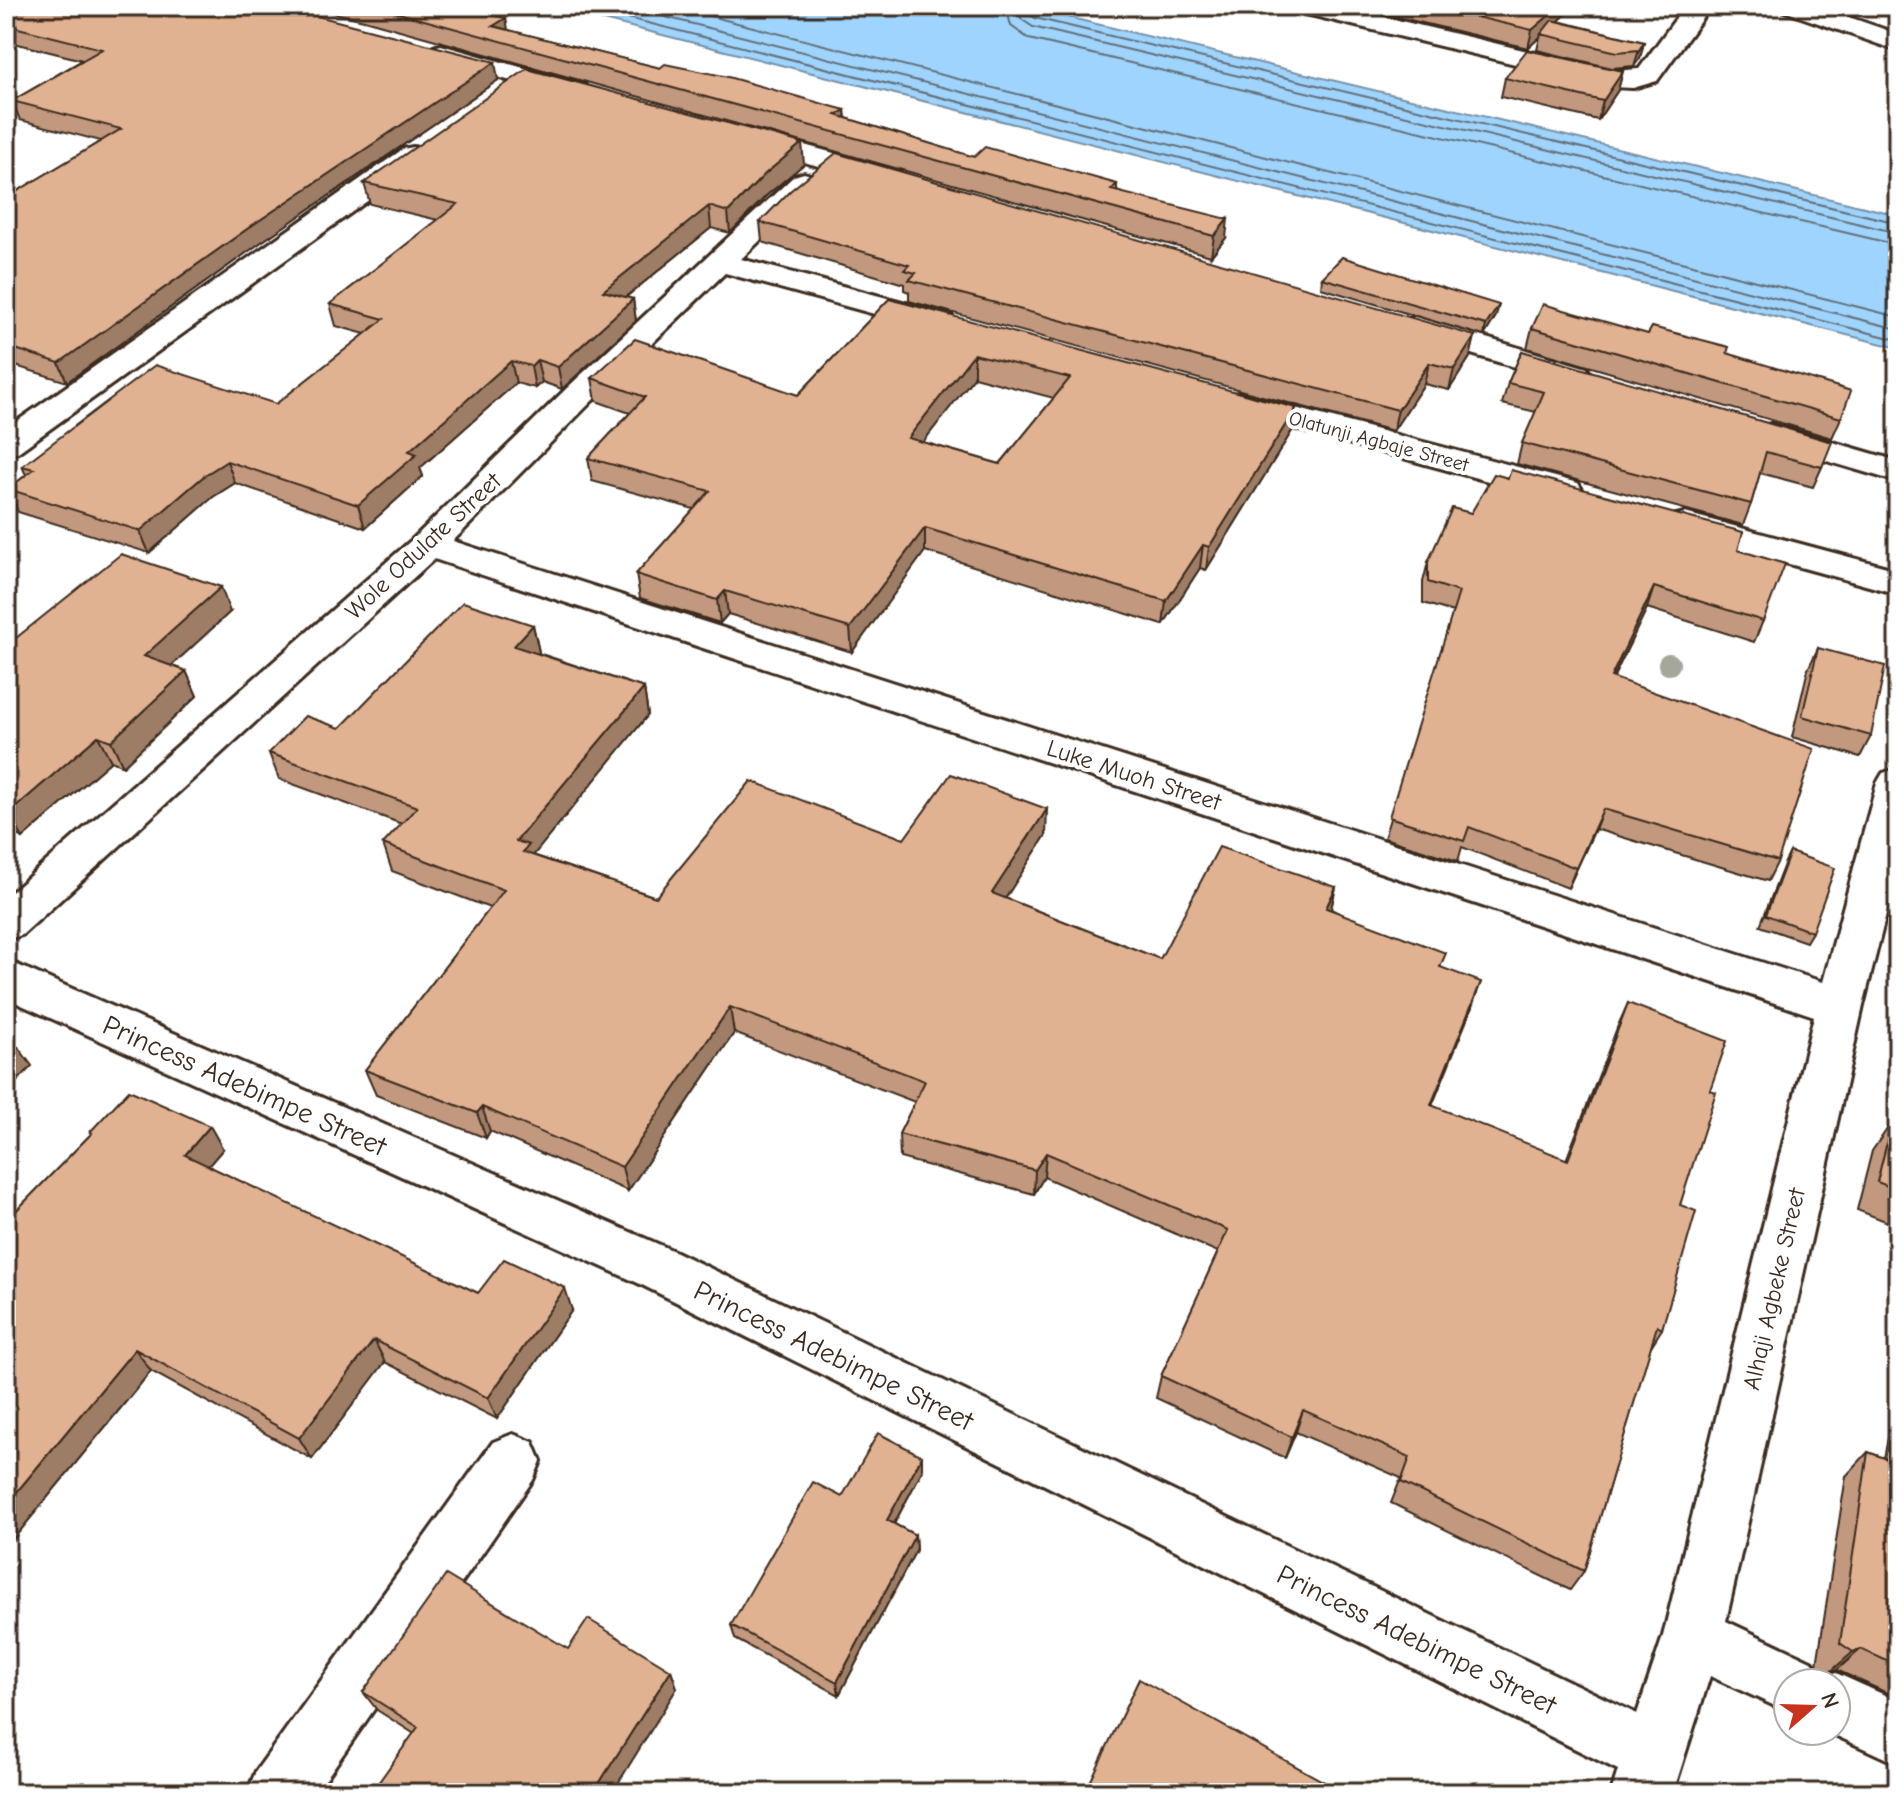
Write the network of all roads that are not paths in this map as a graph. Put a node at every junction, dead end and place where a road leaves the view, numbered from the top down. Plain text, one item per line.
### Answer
1 (1306, 6) edge
2 (1698, 6) edge
3 (1793, 6) edge
4 (407, 43) edge
5 (1898, 43) edge
6 (523, 78) junction
7 (600, 98) edge
8 (489, 102) edge
9 (723, 131) edge
10 (431, 143) edge
11 (831, 160) junction
12 (918, 185) edge
13 (722, 263) junction
14 (1386, 318) edge
15 (966, 329) edge
16 (1597, 382) edge
17 (1211, 395) edge
18 (1747, 427) edge
19 (6, 445) edge
20 (1898, 472) edge
21 (1593, 499) edge
22 (1654, 515) edge
23 (428, 545) junction
24 (1898, 582) edge
25 (1898, 783) edge
26 (6, 923) edge
27 (6, 978) edge
28 (1840, 1006) junction
29 (513, 1461) dead end
30 (1693, 1636) junction
31 (1772, 1674) edge
32 (1852, 1711) edge
33 (1898, 1733) edge
34 (1647, 1773) edge
35 (278, 1793) edge

1 - 2 street
3 - 5 street
4 - 6 street
6 - 7 street
6 - 8 street
9 - 11 street
10 - 19 street
11 - 12 street
11 - 13 street, Wole Odulate Street
13 - 15 street
13 - 23 street, Wole Odulate Street
14 - 16 street
17 - 21 street, Olatunji Agbaje Street
18 - 20 street
22 - 24 street
23 - 26 street, Wole Odulate Street
23 - 28 street, Luke Muoh Street
25 - 28 street, Alhaji Agbeke Street
27 - 34 street, Princess Adebimpe Street
28 - 30 street, Alhaji Agbeke Street
29 - 35 street
30 - 31 street
30 - 34 street, Alhaji Agbeke Street
32 - 33 street

